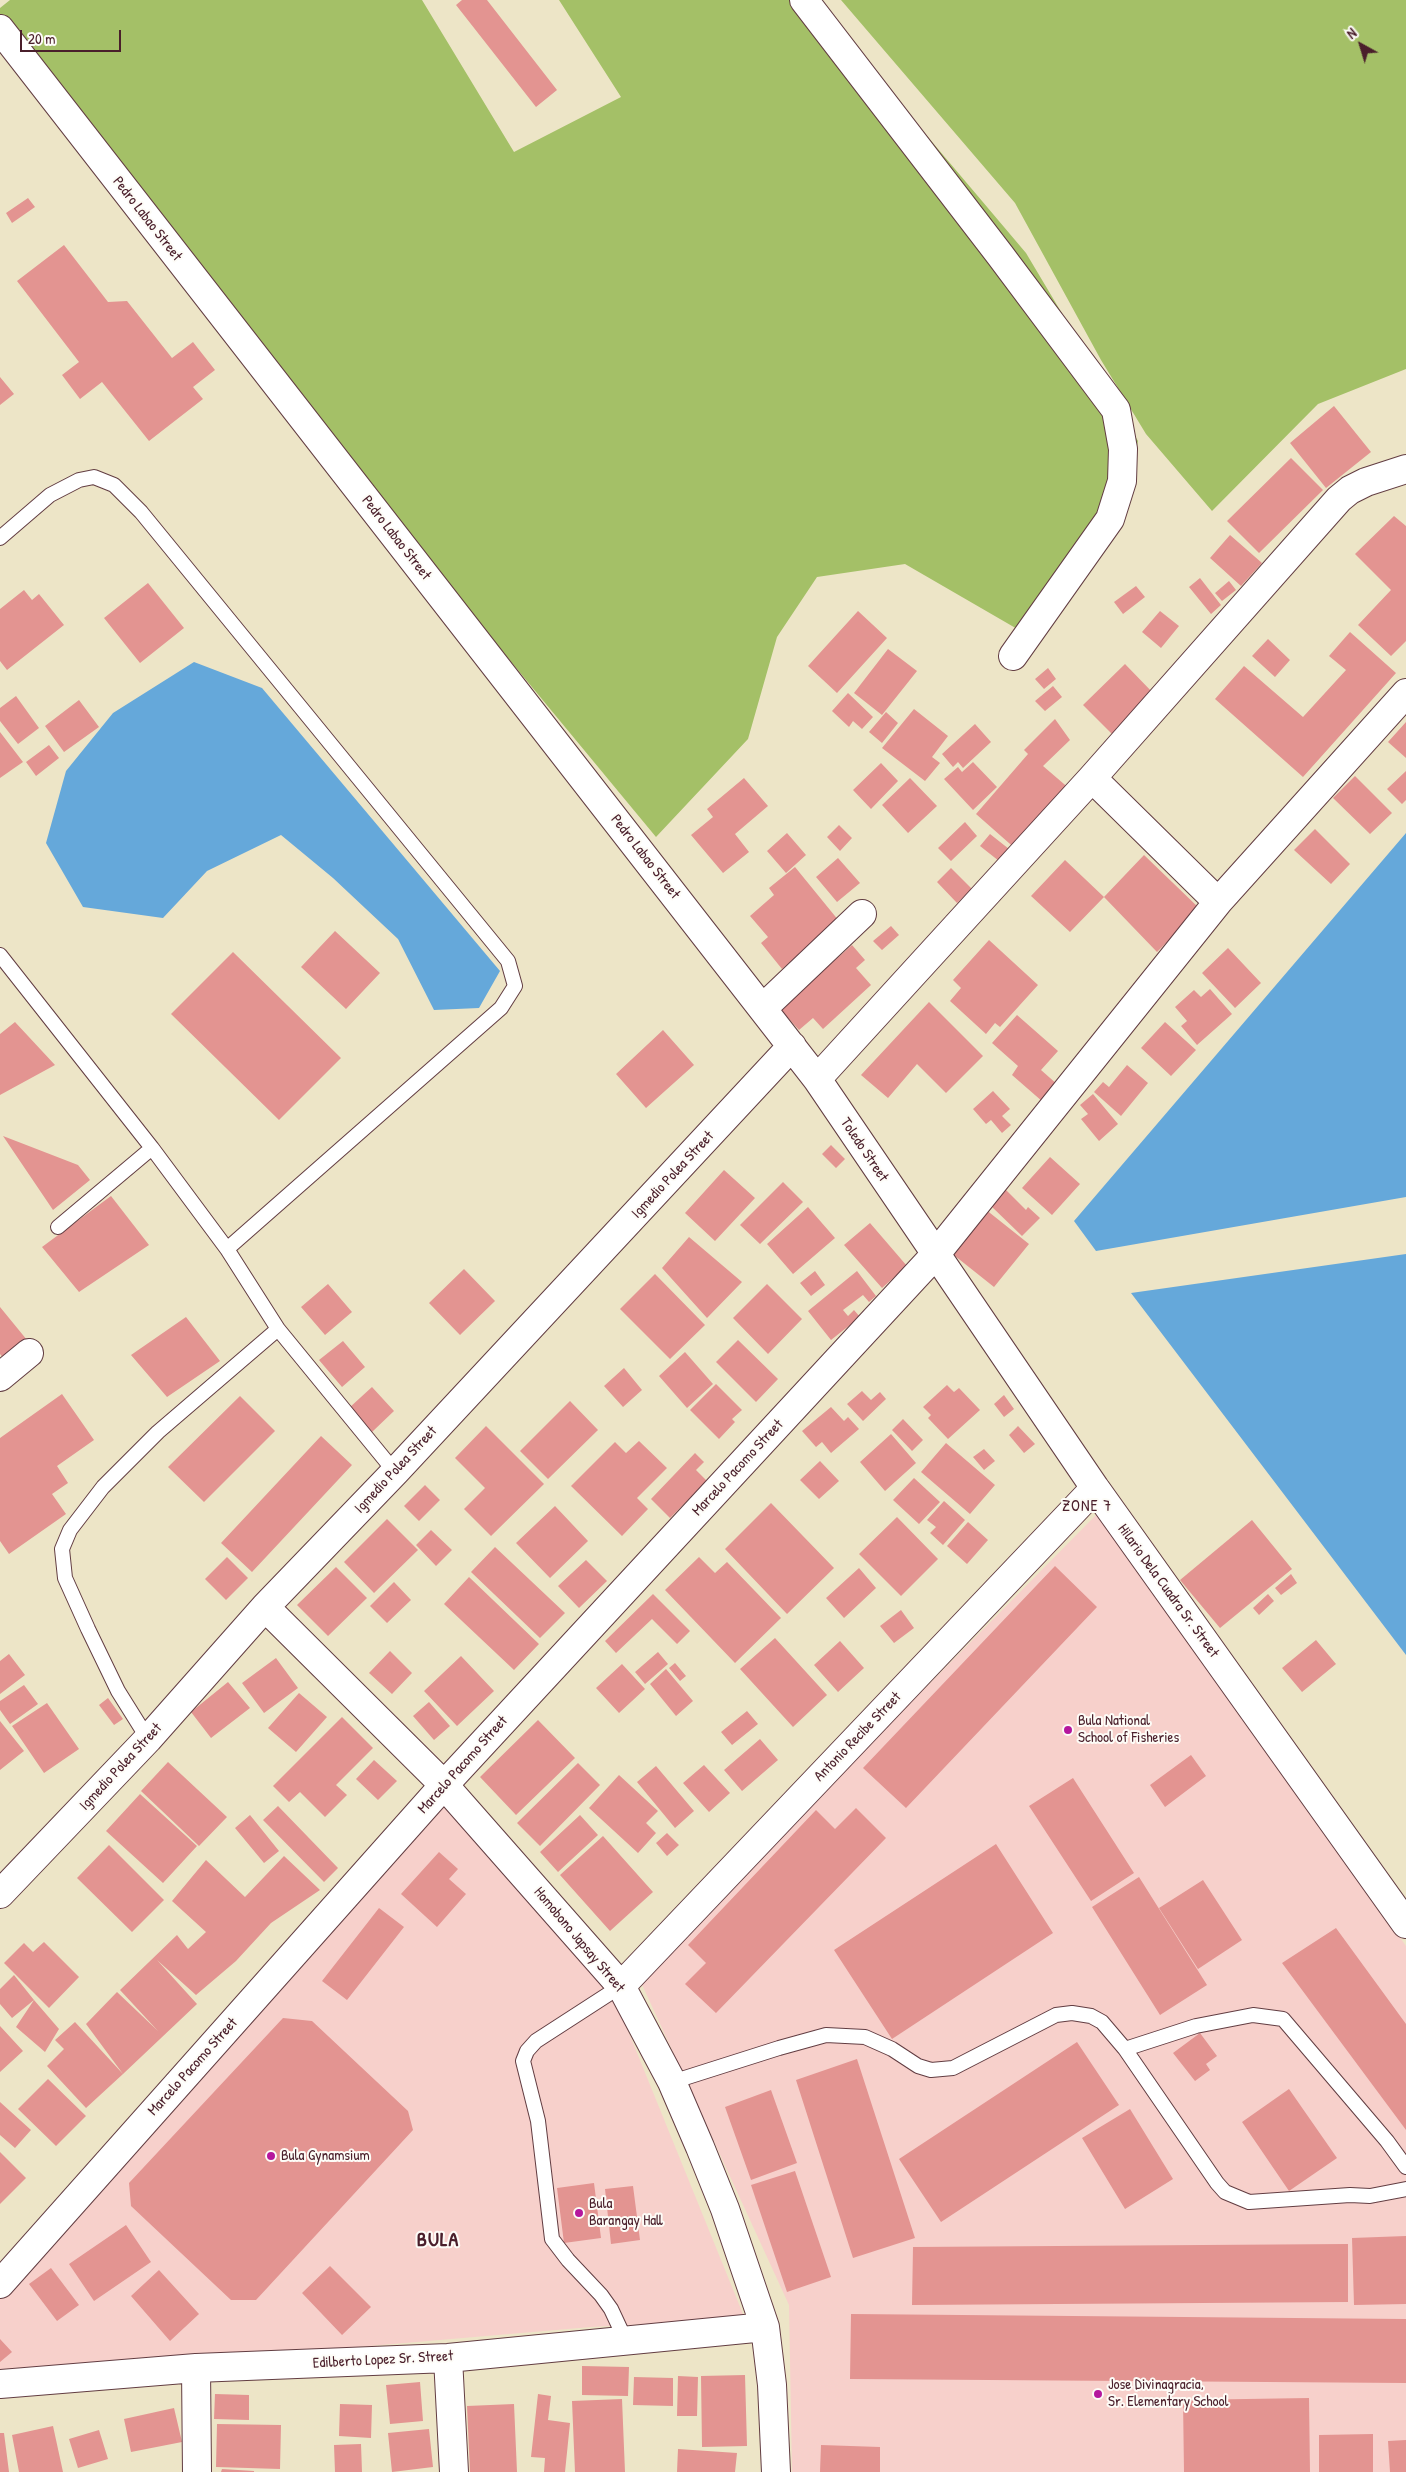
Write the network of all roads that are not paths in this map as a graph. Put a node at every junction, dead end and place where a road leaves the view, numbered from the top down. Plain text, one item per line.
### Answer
1 (804, 0) edge
2 (0, 30) edge
3 (1406, 469) edge
4 (0, 538) edge
5 (1013, 656) dead end
6 (1406, 693) edge
7 (1092, 778) junction
8 (1218, 902) junction
9 (862, 914) dead end
10 (0, 955) edge
11 (763, 1008) junction
12 (792, 1046) junction
13 (817, 1079) junction
14 (152, 1148) junction
15 (58, 1227) dead end
16 (227, 1249) junction
17 (935, 1255) junction
18 (278, 1330) junction
19 (29, 1353) dead end
20 (0, 1377) edge
21 (396, 1472) junction
22 (1094, 1488) junction
23 (265, 1607) junction
24 (148, 1739) junction
25 (444, 1785) junction
26 (0, 1894) edge
27 (1406, 1924) edge
28 (621, 1986) junction
29 (1125, 2049) junction
30 (672, 2082) junction
31 (1406, 2167) edge
32 (1406, 2189) edge
33 (0, 2284) edge
34 (765, 2327) junction
35 (625, 2339) junction
36 (448, 2358) junction
37 (196, 2368) junction
38 (0, 2384) edge
39 (197, 2472) edge
40 (454, 2472) edge
41 (776, 2472) edge

1 - 5 street
2 - 11 street, Pedro Labao Street
3 - 7 street
4 - 16 lane
6 - 8 street, Marcelo Pacomo Street
7 - 8 street
7 - 13 street
8 - 17 street, Marcelo Pacomo Street
9 - 11 street
10 - 14 lane
11 - 12 street, Pedro Labao Street
12 - 13 street, Toledo Street
12 - 21 street, Igmedio Polea Street
13 - 17 street, Toledo Street
14 - 15 lane
14 - 16 lane
16 - 18 lane
17 - 22 street, Hilario Dela Cuadra Sr. Street
17 - 25 street, Marcelo Pacomo Street
18 - 21 lane
18 - 24 lane
19 - 20 street
21 - 23 street, Igmedio Polea Street
22 - 27 street, Hilario Dela Cuadra Sr. Street
22 - 28 street, Antonio Recibe Street
23 - 24 street, Igmedio Polea Street
23 - 25 street, Homobono Japsay Street
24 - 26 street, Igmedio Polea Street
25 - 28 street, Homobono Japsay Street
25 - 33 street, Marcelo Pacomo Street
28 - 30 street, Homobono Japsay Street
28 - 35 lane
29 - 30 lane
29 - 31 lane
29 - 32 lane
30 - 34 street, Homobono Japsay Street
34 - 35 street, Edilberto Lopez Sr. Street
34 - 41 street, Homobono Japsay Street
35 - 36 street, Edilberto Lopez Sr. Street
36 - 37 street, Edilberto Lopez Sr. Street
36 - 40 street
37 - 38 street, Edilberto Lopez Sr. Street
37 - 39 street

